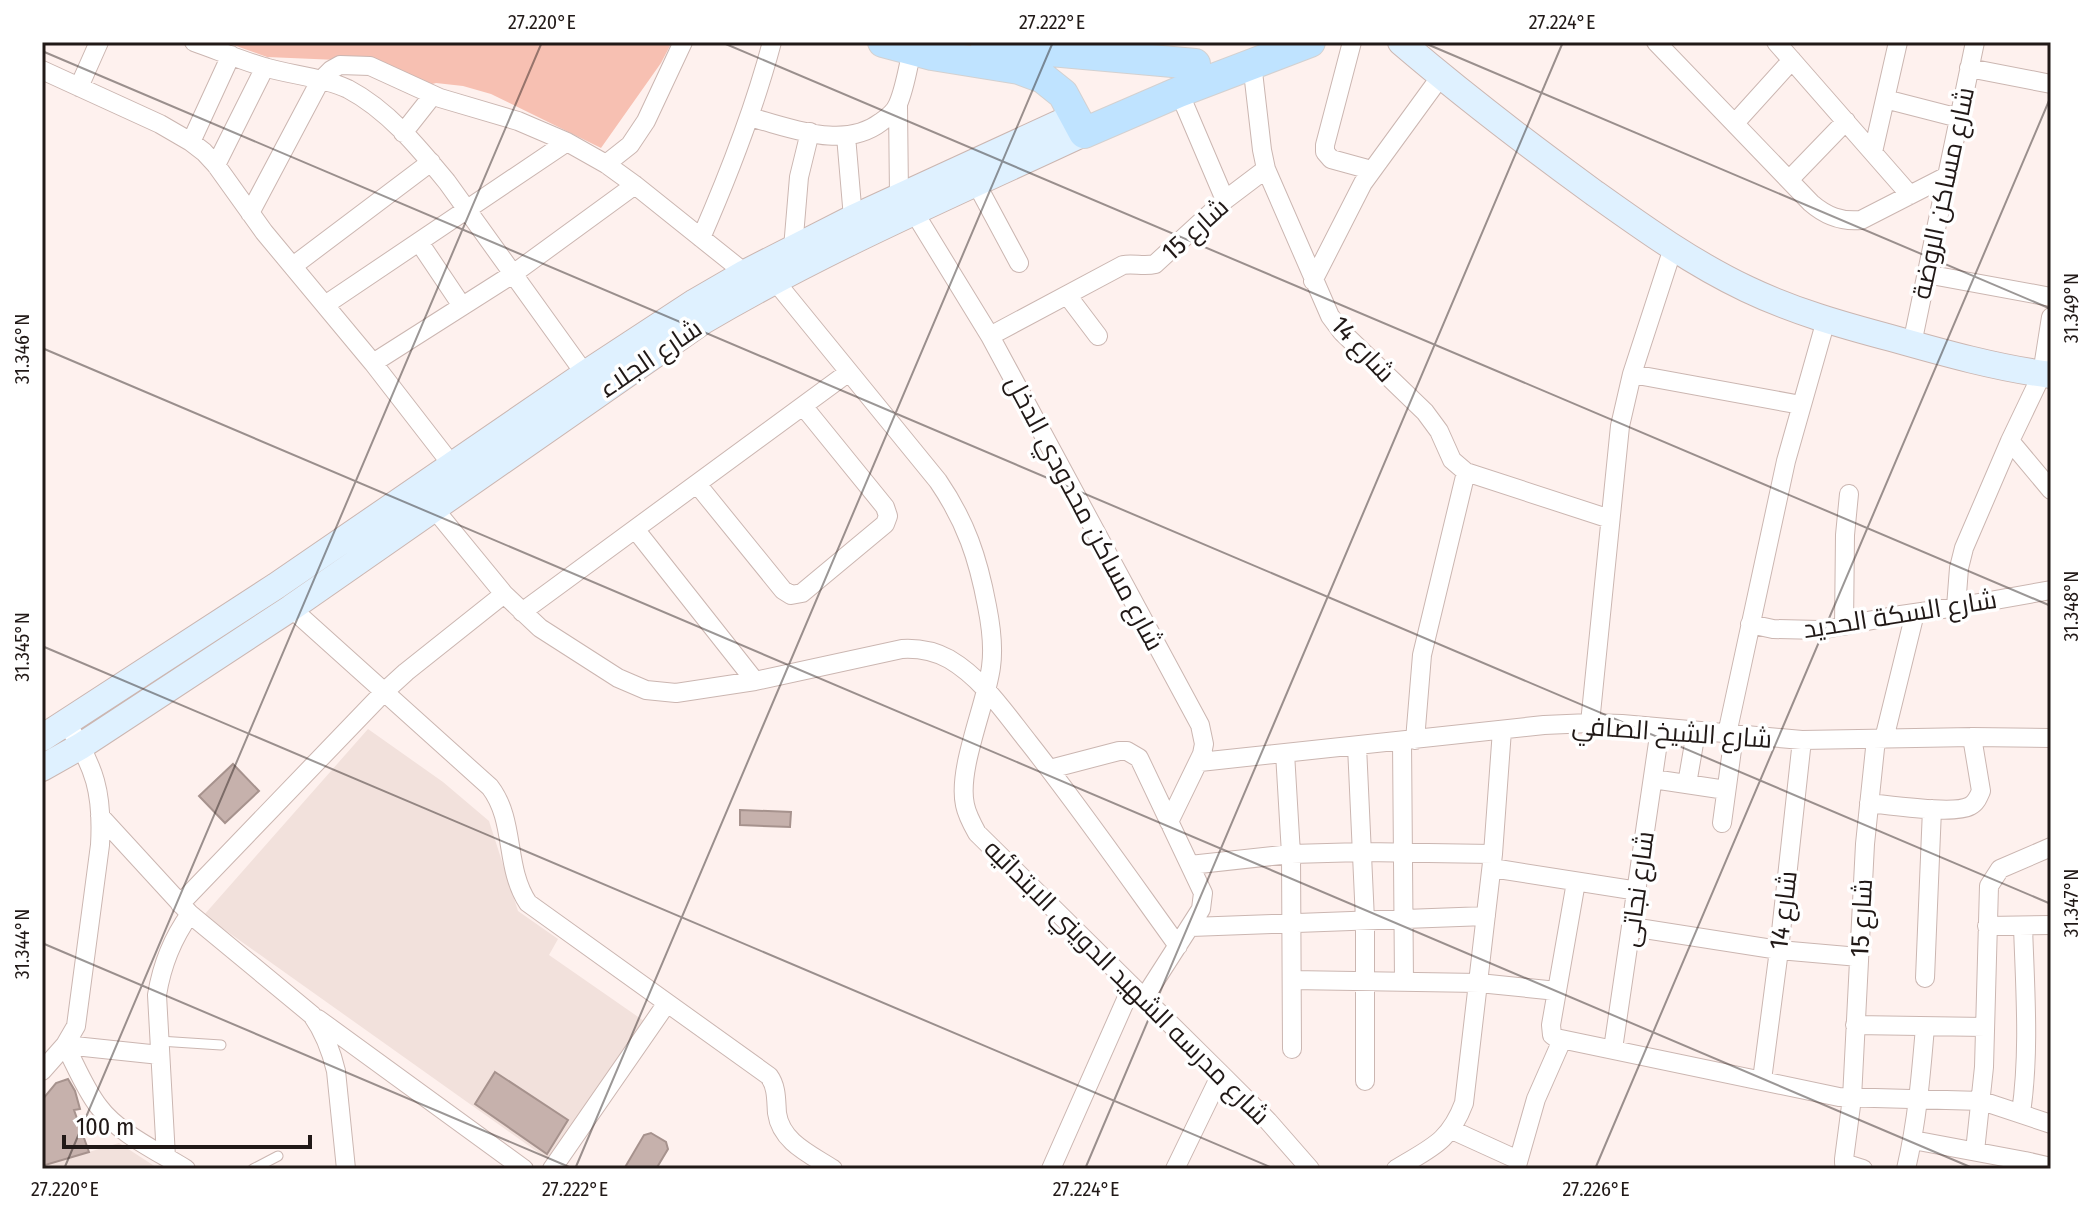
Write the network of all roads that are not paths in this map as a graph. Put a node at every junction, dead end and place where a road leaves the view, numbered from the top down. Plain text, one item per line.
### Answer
1 (99, 42) edge
2 (194, 42) edge
3 (683, 42) edge
4 (772, 42) edge
5 (883, 42) edge
6 (976, 42) edge
7 (1310, 42) edge
8 (1352, 42) edge
9 (1401, 42) edge
10 (1656, 42) edge
11 (1776, 42) edge
12 (1898, 42) edge
13 (1973, 42) edge
14 (912, 50) junction
15 (1253, 53) edge
16 (231, 55) junction
17 (1792, 60) junction
18 (1195, 64) junction
19 (265, 67) junction
20 (1969, 68) junction
21 (42, 70) edge
22 (1441, 76) junction
23 (320, 81) junction
24 (2051, 84) edge
25 (79, 87) junction
26 (1179, 92) junction
27 (433, 95) junction
28 (1885, 99) junction
29 (898, 105) junction
30 (749, 117) junction
31 (1959, 118) junction
32 (1846, 121) junction
33 (1735, 123) junction
34 (1079, 125) junction
35 (810, 132) junction
36 (403, 133) junction
37 (846, 136) junction
38 (191, 142) junction
39 (567, 142) junction
40 (1873, 152) junction
41 (431, 162) junction
42 (606, 164) junction
43 (216, 165) junction
44 (1266, 169) junction
45 (1371, 170) junction
46 (1947, 176) junction
47 (1789, 180) junction
48 (976, 183) junction
49 (635, 185) junction
50 (1910, 195) junction
51 (1225, 200) junction
52 (907, 204) junction
53 (466, 210) junction
54 (250, 213) junction
55 (853, 218) junction
56 (701, 238) junction
57 (419, 242) junction
58 (793, 248) junction
59 (1673, 248) junction
60 (1019, 263) dead end
61 (293, 266) junction
62 (745, 273) junction
63 (513, 274) junction
64 (1926, 274) junction
65 (775, 281) junction
66 (1313, 281) junction
67 (1067, 295) junction
68 (2051, 297) edge
69 (325, 305) junction
70 (462, 306) junction
71 (2051, 317) edge
72 (1826, 320) junction
73 (990, 336) junction
74 (1098, 336) dead end
75 (1912, 344) junction
76 (373, 363) junction
77 (849, 372) junction
78 (585, 374) junction
79 (1632, 374) junction
80 (2046, 374) edge
81 (1801, 405) junction
82 (803, 406) junction
83 (2010, 441) junction
84 (452, 465) junction
85 (1466, 472) junction
86 (697, 484) junction
87 (2051, 490) edge
88 (1849, 494) dead end
89 (425, 498) junction
90 (1610, 519) junction
91 (635, 529) junction
92 (2051, 590) edge
93 (504, 594) junction
94 (1956, 607) junction
95 (291, 608) junction
96 (522, 612) junction
97 (1915, 613) junction
98 (1750, 624) junction
99 (1844, 626) junction
100 (755, 681) junction
101 (987, 689) junction
102 (383, 693) junction
103 (1590, 723) junction
104 (67, 724) junction
105 (1660, 729) junction
106 (1502, 730) junction
107 (1696, 732) junction
108 (1731, 734) junction
109 (1972, 737) junction
110 (42, 738) edge
111 (2051, 738) edge
112 (1880, 739) junction
113 (1408, 740) junction
114 (1802, 740) junction
115 (81, 746) junction
116 (1357, 746) junction
117 (1285, 753) junction
118 (1200, 762) junction
119 (42, 768) edge
120 (1050, 769) junction
121 (1653, 779) junction
122 (1687, 784) junction
123 (1726, 790) junction
124 (1869, 803) junction
125 (1932, 809) junction
126 (100, 816) junction
127 (1169, 822) junction
128 (1722, 823) dead end
129 (2051, 847) edge
130 (1363, 852) junction
131 (1403, 852) junction
132 (1291, 854) junction
133 (1492, 861) junction
134 (1190, 865) junction
135 (1576, 882) junction
136 (1638, 891) junction
137 (185, 909) junction
138 (1486, 916) junction
139 (1403, 919) junction
140 (1365, 920) junction
141 (1291, 922) junction
142 (2051, 925) edge
143 (1987, 926) junction
144 (2023, 926) junction
145 (1191, 927) junction
146 (1632, 927) junction
147 (1178, 946) junction
148 (1779, 950) junction
149 (1859, 957) junction
150 (1925, 978) dead end
151 (1292, 980) junction
152 (1365, 981) junction
153 (1404, 981) junction
154 (1479, 983) junction
155 (1557, 991) junction
156 (1138, 992) junction
157 (667, 1003) junction
158 (312, 1015) junction
159 (1855, 1025) junction
160 (1925, 1027) junction
161 (1985, 1027) junction
162 (1562, 1040) junction
163 (65, 1045) junction
164 (221, 1045) dead end
165 (160, 1048) junction
166 (1292, 1049) dead end
167 (1613, 1049) junction
168 (44, 1065) edge
169 (1221, 1074) junction
170 (1762, 1080) junction
171 (1365, 1081) dead end
172 (1852, 1098) junction
173 (1919, 1100) junction
174 (1982, 1101) junction
175 (2021, 1113) junction
176 (2051, 1124) edge
177 (1452, 1130) junction
178 (1913, 1140) junction
179 (1975, 1151) junction
180 (278, 1156) dead end
181 (166, 1157) junction
182 (2003, 1163) edge
183 (1517, 1165) edge
184 (2051, 1167) edge
185 (186, 1169) edge
186 (253, 1169) edge
187 (346, 1169) edge
188 (524, 1169) edge
189 (552, 1169) edge
190 (833, 1169) edge
191 (1051, 1169) edge
192 (1175, 1169) edge
193 (1310, 1169) edge
194 (1396, 1169) edge
195 (1863, 1169) edge
196 (1906, 1169) edge

1 - 25 street
2 - 16 street
3 - 42 street
4 - 30 street
5 - 14 main road
6 - 18 main road
7 - 15 main road, شارع الجلاء
8 - 45 street
9 - 22 street
10 - 33 street
11 - 17 street
12 - 28 street
13 - 20 street, شارع مساكن الروضة
14 - 29 street
14 - 34 main road
15 - 18 main road, شارع الجلاء
15 - 26 main road, شارع الجلاء
15 - 44 street, شارع 14
16 - 19 street
16 - 38 street
17 - 32 street
17 - 33 street
18 - 34 main road, شارع الجلاء
19 - 23 street
19 - 43 street
20 - 24 street
20 - 31 street, شارع مساكن الروضة
21 - 25 street
22 - 45 street
22 - 59 street
23 - 27 street
23 - 36 street
23 - 54 street
25 - 38 street
26 - 34 main road, شارع الجلاء
26 - 51 street
27 - 36 street
27 - 39 street
28 - 31 street
28 - 40 street
29 - 37 street
29 - 52 street
30 - 35 street
30 - 56 street
31 - 46 street, شارع مساكن الروضة
32 - 40 street
32 - 47 street
33 - 47 street
34 - 48 street, شارع الجلاء
34 - 52 street, شارع الجلاء
35 - 37 street
35 - 58 street
36 - 41 street
37 - 55 street
38 - 43 street
39 - 42 street
39 - 53 street
40 - 50 street
41 - 53 street
41 - 61 street
42 - 49 street
43 - 54 street
44 - 51 street, شارع 15
44 - 66 street, شارع 14
45 - 66 street
46 - 50 street
46 - 64 street, شارع مساكن الروضة
47 - 50 street
48 - 52 street, شارع الجلاء
48 - 60 street
49 - 56 street
49 - 63 street
51 - 67 street, شارع 15
52 - 55 street, شارع الجلاء
52 - 65 street, شارع الجلاء
52 - 73 street, شارع مساكن محدودي الدخل
53 - 57 street
53 - 63 street
54 - 61 street
55 - 58 street, شارع الجلاء
56 - 62 street
57 - 69 street
57 - 70 street
58 - 62 street, شارع الجلاء
59 - 72 street
59 - 79 street
61 - 69 street
62 - 78 street, شارع الجلاء
63 - 70 street
63 - 78 street
64 - 68 street
64 - 75 street, شارع مساكن الروضة
65 - 77 street, شارع مدرسه الشهيد الدويني الابتدائيه
65 - 89 street, شارع الجلاء
66 - 85 street, شارع 14
67 - 73 street, شارع 15
67 - 74 street
69 - 76 street
70 - 76 street
71 - 80 street
72 - 75 street
72 - 81 street
73 - 118 street, شارع مساكن محدودي الدخل
75 - 80 street
76 - 84 street
77 - 82 street
77 - 101 street, شارع مدرسه الشهيد الدويني الابتدائيه
78 - 84 street, شارع الجلاء
79 - 81 street
79 - 90 street
80 - 83 street
81 - 98 street
82 - 86 street
82 - 86 street
83 - 87 street
83 - 94 street
84 - 89 street, شارع الجلاء
85 - 90 street
85 - 113 street
86 - 91 street
88 - 99 street
89 - 93 street
89 - 95 street, شارع الجلاء
89 - 104 street, شارع الجلاء
90 - 103 street
91 - 96 street
91 - 100 street
92 - 94 street, شارع السكة الحديد
93 - 96 street
93 - 102 street
94 - 97 street, شارع السكة الحديد
95 - 102 street
95 - 115 street, شارع الجلاء
96 - 100 street
97 - 99 street, شارع السكة الحديد
97 - 112 street, شارع 15
98 - 99 street, شارع السكة الحديد
98 - 108 street
100 - 101 street
101 - 120 street
101 - 156 street, شارع مدرسه الشهيد الدويني الابتدائيه
102 - 137 street
102 - 157 street
103 - 105 street, شارع الشيخ الصافي
103 - 106 street, شارع الشيخ الصافي
104 - 110 street, شارع الجلاء
104 - 115 street
105 - 107 street, شارع الشيخ الصافي
105 - 121 street, شارع نجاتى
106 - 113 street, شارع الشيخ الصافي
106 - 133 street
107 - 108 street, شارع الشيخ الصافي
107 - 122 street
108 - 114 street, شارع الشيخ الصافي
108 - 123 street
109 - 111 street, شارع الشيخ الصافي
109 - 112 street, شارع الشيخ الصافي
109 - 125 street
112 - 114 street, شارع الشيخ الصافي
112 - 124 street, شارع 15
113 - 116 street, شارع الشيخ الصافي
113 - 131 street
114 - 148 street, شارع 14
115 - 119 street, شارع الجلاء
115 - 126 street
116 - 117 street, شارع الشيخ الصافي
116 - 130 street
117 - 118 street, شارع الشيخ الصافي
117 - 132 street
118 - 127 street, شارع مساكن محدودي الدخل
120 - 127 street
120 - 147 street
121 - 122 street
121 - 136 street, شارع نجاتى
122 - 123 street
123 - 128 street
124 - 125 street
124 - 149 street, شارع 15
125 - 150 street
126 - 137 street
126 - 163 street
127 - 134 street
129 - 143 street
130 - 131 street
130 - 132 street
130 - 140 street
131 - 133 street
131 - 139 street
132 - 134 street
132 - 141 street
133 - 135 street
133 - 138 street
134 - 145 street
135 - 136 street
135 - 155 street
136 - 146 street, شارع نجاتى
137 - 158 street
137 - 165 street
138 - 139 street
138 - 154 street
139 - 140 street
139 - 153 street
140 - 141 street
140 - 152 street
141 - 145 street
141 - 151 street
142 - 144 street
143 - 144 street
143 - 161 street
144 - 175 street
145 - 147 street
146 - 148 street
146 - 167 street, شارع نجاتى
147 - 156 street
148 - 149 street
148 - 170 street, شارع 14
149 - 159 street, شارع 15
151 - 152 street
151 - 166 street
152 - 153 street
152 - 171 street
153 - 154 street
154 - 155 street
154 - 177 street
155 - 162 street
156 - 169 street, شارع مدرسه الشهيد الدويني الابتدائيه
156 - 191 street
157 - 189 street
157 - 190 street
158 - 187 street
158 - 188 street
159 - 160 street
159 - 172 street, شارع 15
160 - 161 street
160 - 173 street
161 - 174 street
162 - 167 street
162 - 183 street
163 - 165 street
163 - 168 street
163 - 181 street
164 - 165 lane
165 - 181 street
167 - 170 street
169 - 192 street
169 - 193 street, شارع مدرسه الشهيد الدويني الابتدائيه
170 - 172 street
172 - 173 street
172 - 195 street, شارع 15
173 - 174 street
173 - 178 street
174 - 175 street
174 - 179 street
175 - 176 street
177 - 183 street
177 - 194 street
178 - 179 street
178 - 196 street
179 - 182 street
180 - 186 lane
181 - 185 street
182 - 184 street

